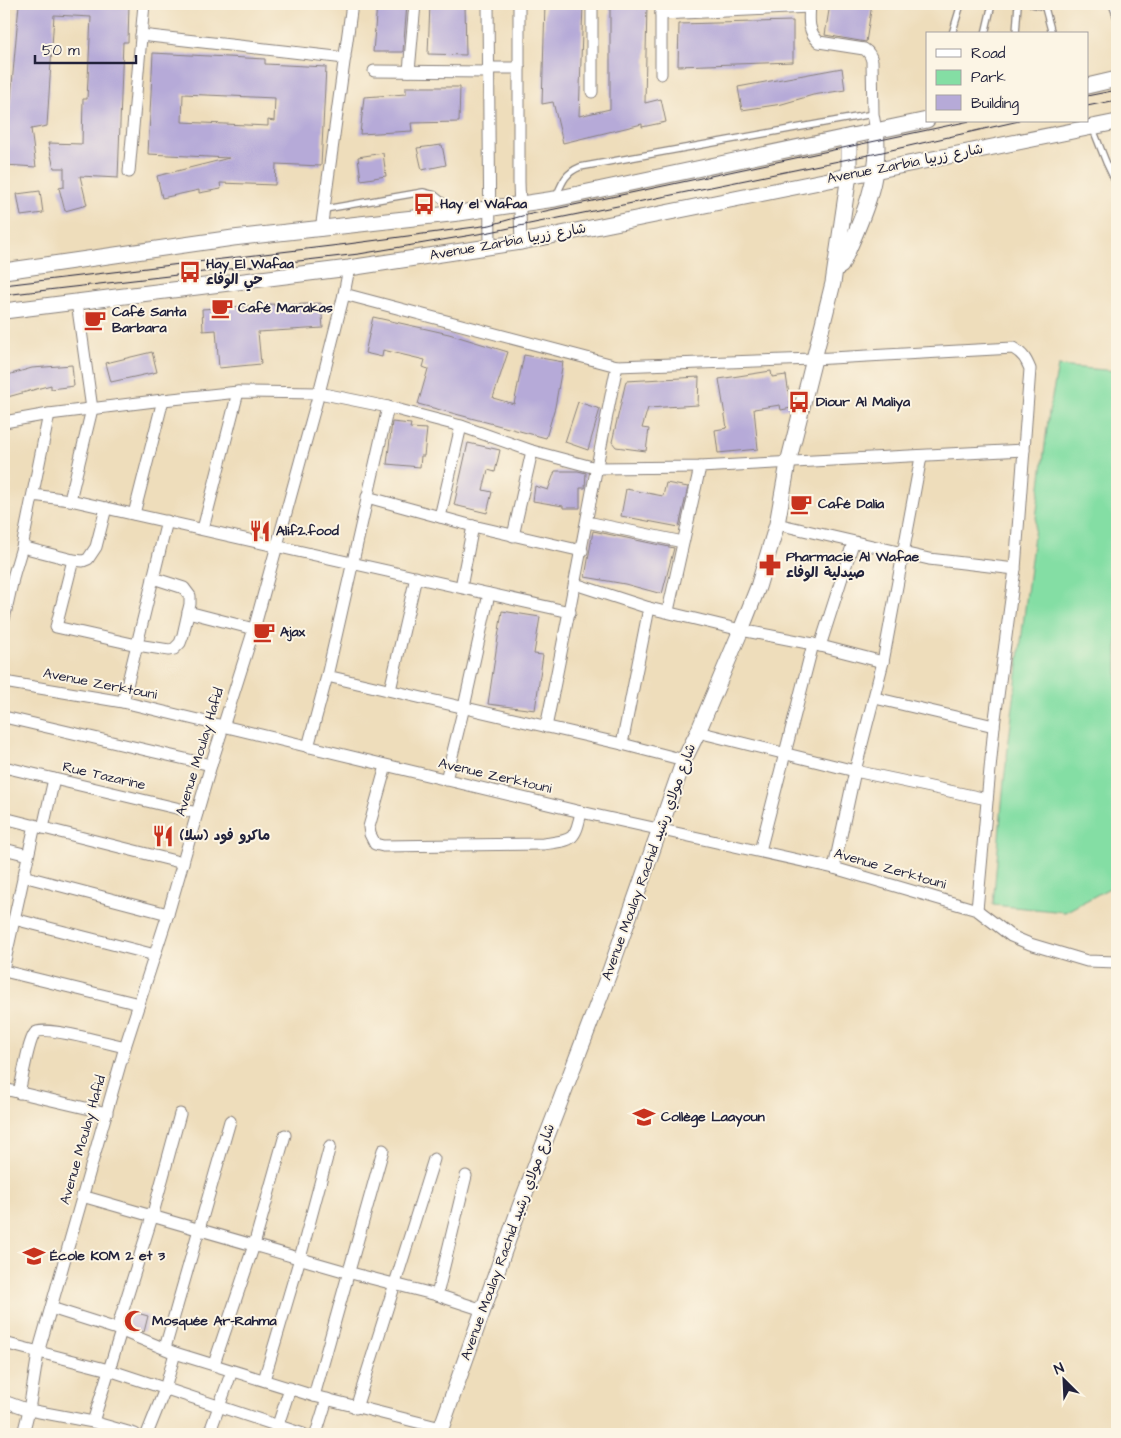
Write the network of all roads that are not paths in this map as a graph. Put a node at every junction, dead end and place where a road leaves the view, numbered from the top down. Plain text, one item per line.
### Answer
1 (144, 4) edge
2 (352, 4) edge
3 (415, 4) edge
4 (488, 4) edge
5 (520, 4) edge
6 (592, 4) edge
7 (961, 4) edge
8 (992, 4) edge
9 (1018, 4) edge
10 (1032, 4) edge
11 (1112, 4) edge
12 (810, 5) edge
13 (1044, 5) edge
14 (661, 9) edge
15 (1117, 18) edge
16 (953, 32) edge
17 (985, 32) edge
18 (1016, 32) edge
19 (1051, 32) edge
20 (141, 35) junction
21 (345, 58) junction
22 (520, 68) junction
23 (488, 70) junction
24 (374, 71) dead end
25 (409, 71) junction
26 (661, 74) dead end
27 (1117, 79) edge
28 (1088, 86) edge
29 (592, 92) dead end
30 (873, 114) junction
31 (926, 120) edge
32 (1117, 122) edge
33 (1092, 127) junction
34 (876, 132) junction
35 (849, 137) junction
36 (876, 170) junction
37 (129, 172) dead end
38 (849, 175) junction
39 (1117, 184) edge
40 (555, 198) junction
41 (520, 204) junction
42 (325, 209) junction
43 (489, 209) junction
44 (459, 213) junction
45 (321, 230) junction
46 (522, 242) junction
47 (490, 247) junction
48 (349, 268) junction
49 (4, 271) edge
50 (833, 283) junction
51 (344, 294) junction
52 (77, 302) junction
53 (4, 311) edge
54 (813, 359) junction
55 (617, 366) junction
56 (238, 392) junction
57 (319, 393) junction
58 (163, 400) junction
59 (388, 407) junction
60 (92, 409) junction
61 (48, 414) junction
62 (4, 422) edge
63 (462, 426) junction
64 (1024, 450) junction
65 (532, 451) junction
66 (922, 457) junction
67 (788, 463) junction
68 (700, 467) junction
69 (596, 468) junction
70 (33, 496) junction
71 (367, 497) junction
72 (70, 500) junction
73 (106, 508) junction
74 (134, 514) junction
75 (440, 517) junction
76 (167, 521) junction
77 (587, 522) junction
78 (777, 524) junction
79 (473, 526) junction
80 (203, 530) junction
81 (513, 536) junction
82 (683, 542) junction
83 (853, 542) junction
84 (276, 545) junction
85 (22, 547) junction
86 (582, 552) junction
87 (902, 554) junction
88 (73, 560) junction
89 (352, 563) junction
90 (1015, 568) junction
91 (9, 572) edge
92 (416, 577) junction
93 (153, 578) junction
94 (575, 584) junction
95 (461, 587) junction
96 (489, 594) junction
97 (649, 608) junction
98 (668, 611) junction
99 (188, 612) junction
100 (570, 612) junction
101 (4, 619) edge
102 (254, 629) junction
103 (741, 630) junction
104 (137, 645) junction
105 (816, 645) junction
106 (883, 662) junction
107 (327, 676) junction
108 (4, 682) edge
109 (390, 690) junction
110 (875, 698) junction
111 (123, 702) junction
112 (464, 708) junction
113 (4, 717) edge
114 (223, 726) junction
115 (994, 726) junction
116 (546, 727) junction
117 (698, 732) junction
118 (622, 744) junction
119 (308, 747) junction
120 (785, 753) junction
121 (684, 760) junction
122 (211, 765) junction
123 (386, 766) junction
124 (4, 767) edge
125 (855, 771) junction
126 (54, 779) junction
127 (446, 780) junction
128 (987, 799) junction
129 (581, 812) junction
130 (197, 814) junction
131 (4, 818) edge
132 (39, 827) junction
133 (660, 828) junction
134 (4, 849) edge
135 (760, 851) junction
136 (28, 855) junction
137 (183, 863) junction
138 (834, 868) junction
139 (23, 876) junction
140 (977, 910) junction
141 (168, 914) junction
142 (14, 919) junction
143 (5, 953) edge
144 (155, 955) junction
145 (1117, 962) edge
146 (4, 966) edge
147 (4, 971) edge
148 (139, 1004) junction
149 (125, 1047) junction
150 (4, 1090) edge
151 (19, 1093) junction
152 (107, 1113) junction
153 (180, 1114) dead end
154 (230, 1122) dead end
155 (284, 1135) dead end
156 (330, 1146) dead end
157 (383, 1150) dead end
158 (434, 1159) dead end
159 (466, 1176) dead end
160 (82, 1196) junction
161 (152, 1217) junction
162 (199, 1230) junction
163 (254, 1245) junction
164 (300, 1258) junction
165 (347, 1272) junction
166 (395, 1285) junction
167 (437, 1295) junction
168 (51, 1308) junction
169 (483, 1310) junction
170 (119, 1330) junction
171 (4, 1343) edge
172 (170, 1350) junction
173 (38, 1352) junction
174 (214, 1364) junction
175 (109, 1370) junction
176 (232, 1371) junction
177 (264, 1380) junction
178 (290, 1388) junction
179 (165, 1389) junction
180 (314, 1396) junction
181 (327, 1399) junction
182 (4, 1401) edge
183 (220, 1407) junction
184 (356, 1408) junction
185 (29, 1410) junction
186 (92, 1422) junction
187 (276, 1430) edge
188 (440, 1431) edge
189 (23, 1434) edge
190 (135, 1434) edge
191 (147, 1434) edge
192 (209, 1434) edge
193 (303, 1434) edge
194 (316, 1434) edge

1 - 20 street
2 - 21 street
3 - 25 street
4 - 23 street
5 - 22 street
6 - 29 street
7 - 16 lane
8 - 17 lane
9 - 18 lane
10 - 13 lane
11 - 15 lane
12 - 14 street
12 - 30 street
13 - 19 lane
14 - 26 street
20 - 21 street
20 - 37 street
21 - 42 street
22 - 23 street
22 - 41 street
23 - 25 street
23 - 43 street
24 - 25 street
27 - 28 main road
30 - 34 street
30 - 40 lane
31 - 34 main road
32 - 33 main road, Avenue Zarbia شارع زربيا
33 - 36 main road, Avenue Zarbia شارع زربيا
33 - 39 lane
34 - 35 main road
34 - 36 main road, Avenue Moulay Rachid شارع مولاي رشيد
35 - 38 main road, Avenue Moulay Rachid شارع مولاي رشيد
35 - 40 main road
36 - 38 main road, Avenue Zarbia شارع زربيا
36 - 50 main road, Avenue Moulay Rachid شارع مولاي رشيد
38 - 46 main road, Avenue Zarbia شارع زربيا
38 - 50 main road, Avenue Moulay Rachid شارع مولاي رشيد
40 - 41 main road
41 - 43 main road
41 - 46 street
42 - 44 lane
42 - 45 street
43 - 44 main road
43 - 47 street
44 - 45 main road
45 - 49 main road
46 - 47 main road, Avenue Zarbia شارع زربيا
47 - 48 main road, Avenue Zarbia شارع زربيا
48 - 51 street, Avenue Moulay Hafid
48 - 52 main road, Avenue Zarbia شارع زربيا
50 - 54 main road, Avenue Moulay Rachid شارع مولاي رشيد
51 - 55 street
51 - 57 street, Avenue Moulay Hafid
52 - 53 main road, Avenue Zarbia شارع زربيا
52 - 60 street
54 - 55 street
54 - 64 street
54 - 67 main road, Avenue Moulay Rachid شارع مولاي رشيد
55 - 69 street
56 - 57 street
56 - 58 street
56 - 80 street
57 - 59 street
57 - 84 street, Avenue Moulay Hafid
58 - 60 street
58 - 74 street
59 - 63 street
59 - 71 street
60 - 61 street
60 - 72 street
61 - 62 street
61 - 70 street
63 - 65 street
63 - 75 street
64 - 66 street
64 - 90 street
65 - 69 street
65 - 81 street
66 - 67 street
66 - 87 street
67 - 68 street
67 - 78 main road, Avenue Moulay Rachid شارع مولاي رشيد
68 - 69 street
68 - 82 street
69 - 77 street
70 - 72 street
70 - 85 street
71 - 75 street
71 - 89 street
72 - 73 street
73 - 74 street
73 - 88 street
74 - 76 street
75 - 79 street
76 - 80 street
76 - 93 street
77 - 82 street
77 - 86 street
78 - 83 street
78 - 103 main road, Avenue Moulay Rachid شارع مولاي رشيد
79 - 81 street
79 - 95 street
80 - 84 street
81 - 86 street
82 - 98 street
83 - 87 street
83 - 105 street
84 - 89 street
84 - 102 street, Avenue Moulay Hafid
85 - 88 street
85 - 91 street
86 - 94 street
87 - 90 street
87 - 106 street
88 - 104 street
89 - 92 street
89 - 107 street
90 - 115 street
91 - 101 street
92 - 95 street
92 - 109 street
93 - 99 street
93 - 104 street
94 - 97 street
94 - 100 street
95 - 96 street
96 - 100 street
96 - 112 street
97 - 98 street
97 - 118 street
98 - 103 street
99 - 102 street
99 - 104 street
100 - 116 street
102 - 114 street, Avenue Moulay Hafid
103 - 105 street
103 - 117 main road, Avenue Moulay Rachid شارع مولاي رشيد
104 - 111 street
105 - 106 street
105 - 120 street
106 - 110 street
107 - 109 street
107 - 119 street
108 - 111 street, Avenue Zerktouni
109 - 112 street
110 - 115 street
110 - 125 street
111 - 114 street, Avenue Zerktouni
112 - 116 street
112 - 127 street
113 - 122 street
114 - 119 street, Avenue Zerktouni
114 - 122 street, Avenue Moulay Hafid
115 - 128 street
116 - 118 street
117 - 120 street
117 - 121 main road, Avenue Moulay Rachid شارع مولاي رشيد
118 - 121 street
119 - 123 street, Avenue Zerktouni
120 - 125 street
120 - 135 street
121 - 133 main road, Avenue Moulay Rachid شارع مولاي رشيد
122 - 130 street, Avenue Moulay Hafid
123 - 127 street, Avenue Zerktouni
123 - 129 street
124 - 126 street, Rue Tazarine
125 - 128 street
125 - 138 street
126 - 130 street, Rue Tazarine
126 - 132 street
127 - 129 street, Avenue Zerktouni
128 - 140 street
129 - 133 street, Avenue Zerktouni
130 - 137 street, Avenue Moulay Hafid
131 - 132 street
132 - 136 street
132 - 137 street
133 - 135 street, Avenue Zerktouni
133 - 169 main road, Avenue Moulay Rachid شارع مولاي رشيد
134 - 136 street
135 - 138 street, Avenue Zerktouni
136 - 139 street
137 - 141 street, Avenue Moulay Hafid
138 - 140 street, Avenue Zerktouni
139 - 141 street
139 - 142 street
140 - 145 street
141 - 144 street, Avenue Moulay Hafid
142 - 143 street
142 - 144 street
143 - 146 street
144 - 148 street, Avenue Moulay Hafid
147 - 148 street
148 - 149 street, Avenue Moulay Hafid
149 - 151 street
149 - 152 street, Avenue Moulay Hafid
150 - 151 street
151 - 152 street
152 - 160 street, Avenue Moulay Hafid
153 - 161 street
154 - 162 street
155 - 163 street
156 - 164 street
157 - 165 street
158 - 166 street
159 - 167 street
160 - 161 street
160 - 168 street, Avenue Moulay Hafid
161 - 162 street
161 - 170 street
162 - 163 street
162 - 172 street
163 - 164 street
163 - 174 street
164 - 165 street
164 - 177 street
165 - 166 street
165 - 180 street
166 - 167 street
166 - 184 street
167 - 169 street
168 - 170 street
168 - 173 street, Avenue Moulay Hafid
169 - 188 main road, Avenue Moulay Rachid شارع مولاي رشيد
170 - 172 street
170 - 175 street
171 - 173 street
172 - 174 street
172 - 179 street
173 - 175 street
173 - 185 street, Avenue Moulay Hafid
174 - 176 street
175 - 179 street
175 - 186 street
176 - 177 street
176 - 183 street
177 - 178 street
178 - 180 street
178 - 187 street
179 - 183 street
179 - 191 street
180 - 181 street
181 - 184 street
181 - 194 street
182 - 185 street
183 - 187 street
183 - 192 street
184 - 188 street
185 - 186 street
185 - 189 street, Avenue Moulay Hafid
186 - 190 street
187 - 193 street

